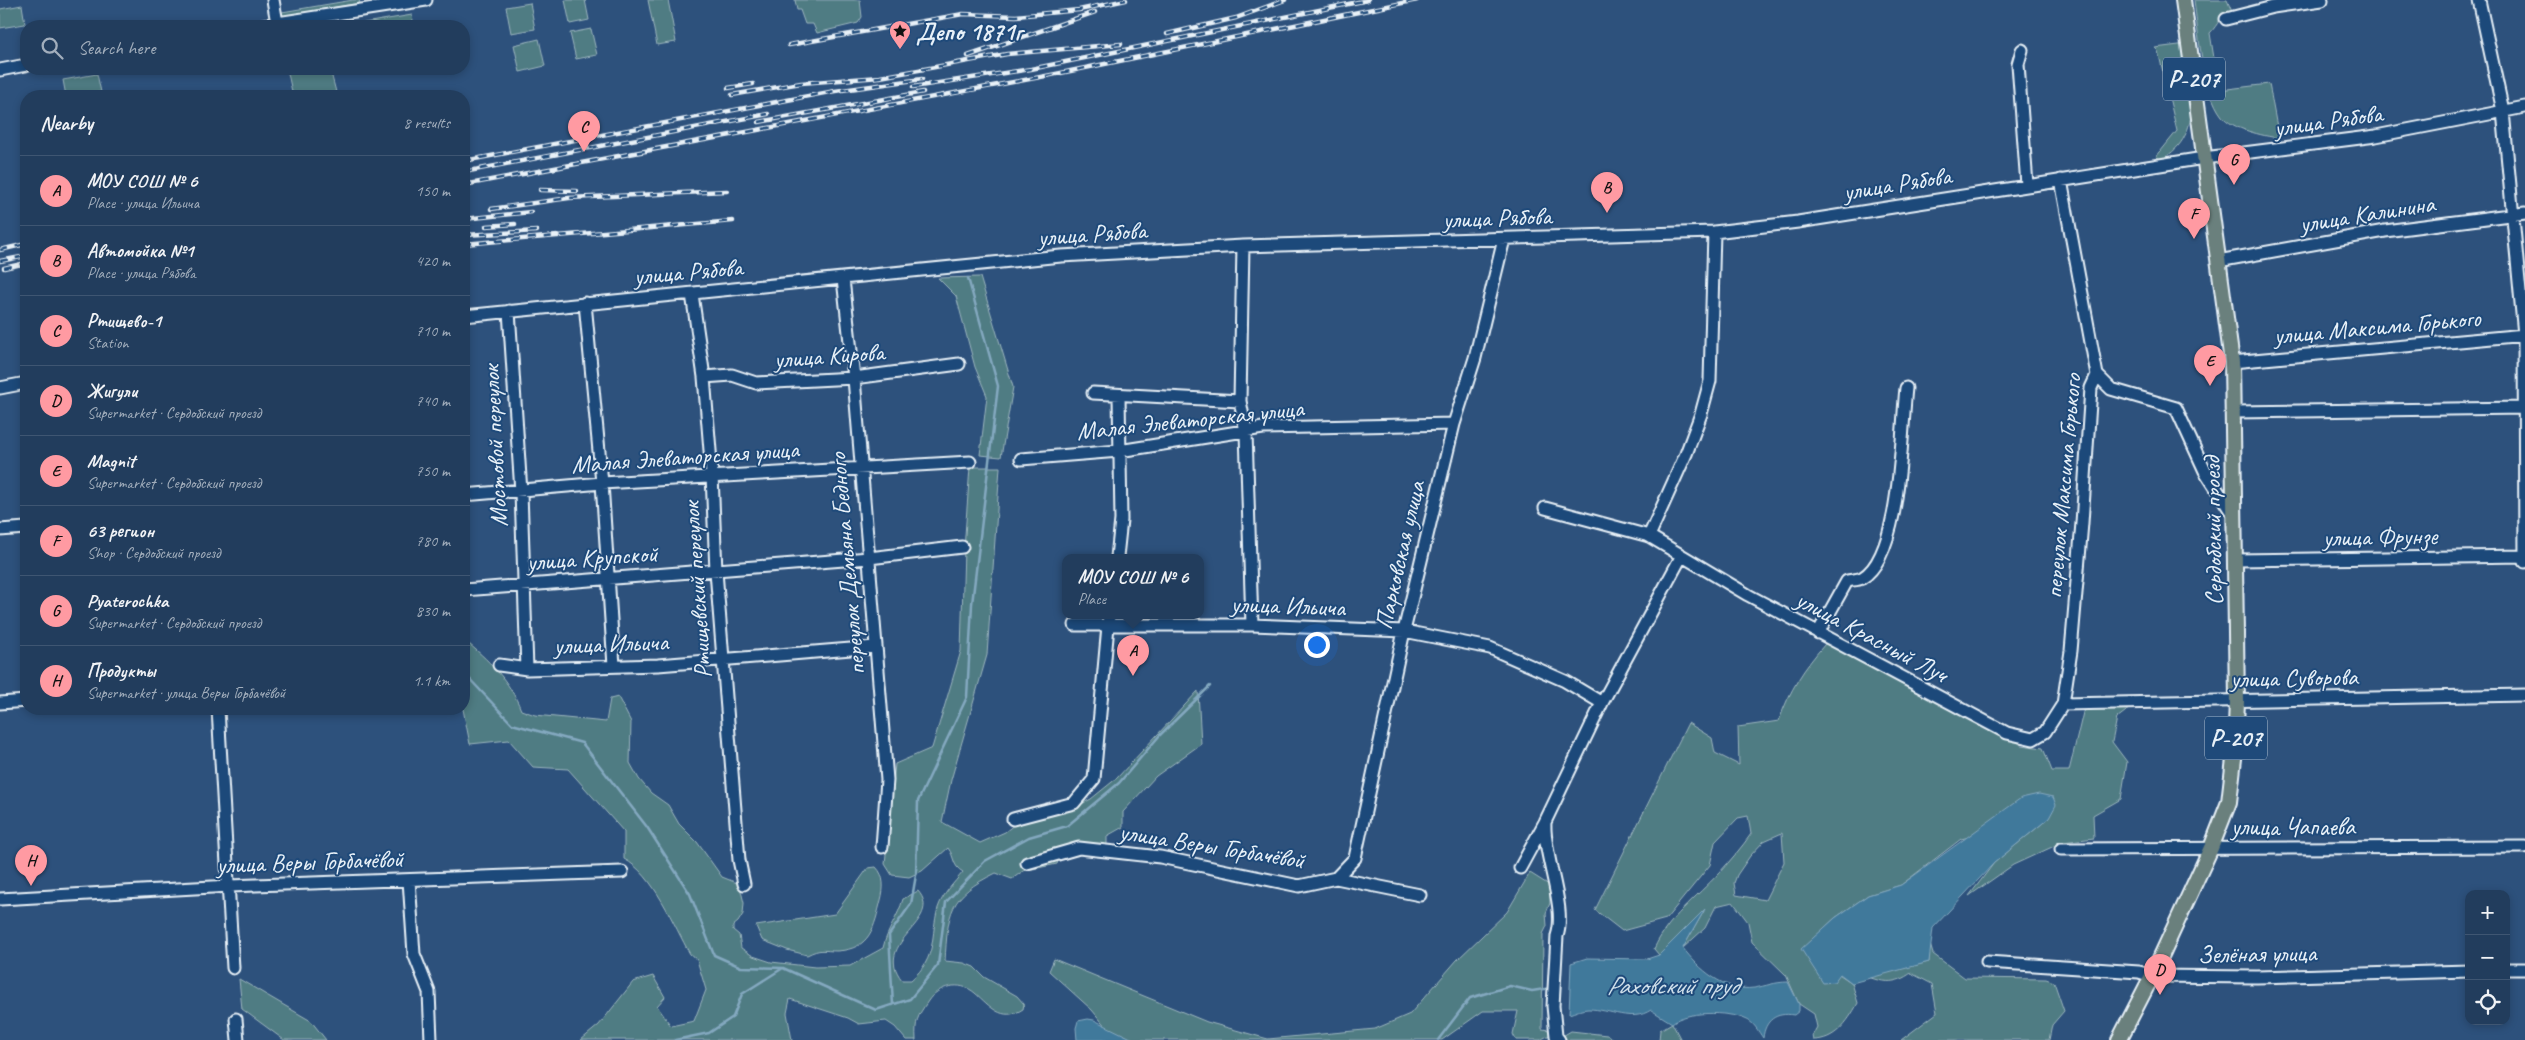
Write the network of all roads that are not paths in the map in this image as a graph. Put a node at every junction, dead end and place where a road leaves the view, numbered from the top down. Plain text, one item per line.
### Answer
1 (426, 0) edge
2 (2183, 0) edge
3 (2322, 0) edge
4 (2479, 0) edge
5 (274, 4) edge
6 (2272, 4) edge
7 (2226, 19) dead end
8 (277, 20) edge
9 (296, 20) edge
10 (2022, 50) dead end
11 (20, 66) edge
12 (0, 70) edge
13 (2525, 107) edge
14 (2503, 111) junction
15 (2204, 158) junction
16 (2062, 180) junction
17 (2027, 185) junction
18 (2519, 213) edge
19 (1714, 232) junction
20 (1504, 239) junction
21 (1243, 246) junction
22 (2218, 261) junction
23 (843, 279) junction
24 (692, 294) junction
25 (586, 303) junction
26 (509, 310) junction
27 (470, 315) edge
28 (2525, 334) edge
29 (2232, 362) junction
30 (959, 364) dead end
31 (2097, 375) junction
32 (704, 377) junction
33 (854, 378) junction
34 (20, 384) edge
35 (0, 388) edge
36 (1906, 388) dead end
37 (1093, 393) dead end
38 (1119, 396) junction
39 (1240, 401) junction
40 (2524, 408) edge
41 (2232, 412) junction
42 (1454, 424) junction
43 (1246, 432) junction
44 (1119, 451) junction
45 (1021, 459) dead end
46 (970, 462) dead end
47 (860, 466) junction
48 (712, 475) junction
49 (602, 483) junction
50 (521, 492) junction
51 (470, 495) edge
52 (1545, 508) dead end
53 (2234, 516) junction
54 (20, 528) edge
55 (0, 530) edge
56 (1649, 536) junction
57 (962, 547) dead end
58 (1117, 554) edge
59 (1681, 556) junction
60 (869, 558) junction
61 (2525, 558) edge
62 (2235, 560) junction
63 (716, 571) junction
64 (607, 579) junction
65 (523, 585) junction
66 (470, 589) edge
67 (1109, 620) edge
68 (1075, 625) dead end
69 (1252, 625) junction
70 (1404, 631) junction
71 (1818, 633) junction
72 (875, 647) junction
73 (723, 659) junction
74 (499, 665) dead end
75 (614, 666) junction
76 (527, 669) junction
77 (2525, 695) edge
78 (2237, 700) junction
79 (20, 701) edge
80 (0, 703) edge
81 (1602, 704) junction
82 (2063, 704) junction
83 (218, 715) edge
84 (2045, 732) joint
85 (1013, 819) dead end
86 (1545, 822) junction
87 (882, 847) dead end
88 (2525, 847) edge
89 (2211, 848) junction
90 (2061, 849) dead end
91 (1027, 863) dead end
92 (1520, 868) dead end
93 (622, 872) dead end
94 (1336, 878) junction
95 (408, 880) junction
96 (744, 884) dead end
97 (230, 886) junction
98 (1420, 895) dead end
99 (0, 899) edge
100 (1987, 962) dead end
101 (234, 968) dead end
102 (2510, 969) edge
103 (2525, 969) edge
104 (2465, 971) edge
105 (2152, 976) junction
106 (236, 1019) dead end
107 (1557, 1038) edge
108 (238, 1040) edge
109 (431, 1040) edge
110 (2119, 1040) edge

1 - 9 street
2 - 15 main road, Сердобский проезд / Р-207
3 - 6 street
4 - 14 street
5 - 8 street
6 - 7 street
10 - 17 street
11 - 12 street
13 - 14 street, улица Рябова
14 - 15 street, улица Рябова
14 - 18 street
15 - 16 street, улица Рябова
15 - 22 main road, Сердобский проезд / Р-207
16 - 17 street, улица Рябова
16 - 31 street, переулок Максима Горького
17 - 19 street, улица Рябова
18 - 22 street, улица Калинина
18 - 28 street
19 - 20 street, улица Рябова
19 - 56 street
20 - 21 street, улица Рябова
20 - 42 street, Парковская улица
21 - 23 street, улица Рябова
21 - 39 street
22 - 29 main road, Сердобский проезд / Р-207
23 - 24 street, улица Рябова
23 - 33 street, переулок Демьяна Бедного
24 - 25 street, улица Рябова
24 - 32 street, Ртищевский переулок
25 - 26 street, улица Рябова
25 - 49 street
26 - 27 street, улица Рябова
26 - 50 street, Мостовой переулок
28 - 29 street, улица Максима Горького
28 - 40 street
29 - 41 main road, Сердобский проезд / Р-207
30 - 33 street, улица Кирова
31 - 53 street
31 - 82 street, переулок Максима Горького
32 - 33 street, улица Кирова
32 - 48 street, Ртищевский переулок
33 - 47 street, переулок Демьяна Бедного
34 - 35 street
36 - 71 street
37 - 38 street, Малая Элеваторская улица
38 - 39 street, Малая Элеваторская улица
38 - 44 street
39 - 43 street
40 - 41 street
40 - 61 street
41 - 53 main road, Сердобский проезд / Р-207
42 - 43 street, Малая Элеваторская улица
42 - 70 street, Парковская улица
43 - 44 street, Малая Элеваторская улица
43 - 69 street
44 - 45 street, Малая Элеваторская улица
44 - 58 street
46 - 47 street, Малая Элеваторская улица
47 - 48 street, Малая Элеваторская улица
47 - 60 street, переулок Демьяна Бедного
48 - 49 street, Малая Элеваторская улица
48 - 63 street, Ртищевский переулок
49 - 50 street, Малая Элеваторская улица
49 - 64 street
50 - 51 street, Малая Элеваторская улица
50 - 65 street, Мостовой переулок
52 - 56 street, улица Красный Луч
53 - 62 main road, Сердобский проезд / Р-207
54 - 55 street
56 - 59 street, улица Красный Луч
57 - 60 street, улица Крупской
59 - 71 street, улица Красный Луч
59 - 81 street
60 - 63 street, улица Крупской
60 - 72 street, переулок Демьяна Бедного
61 - 62 street, улица Фрунзе
62 - 78 main road, Сердобский проезд / Р-207
63 - 64 street, улица Крупской
63 - 73 street, Ртищевский переулок
64 - 65 street, улица Крупской
64 - 75 street
65 - 66 street, улица Крупской
65 - 76 street, Мостовой переулок
67 - 68 street, улица Ильича
67 - 69 street, улица Ильича
67 - 85 street
69 - 70 street, улица Ильича
70 - 81 street, улица Ильича
70 - 94 street, Парковская улица
71 - 84 street, улица Красный Луч
72 - 73 street, улица Ильича
72 - 87 street, переулок Демьяна Бедного
73 - 75 street, улица Ильича
73 - 96 street, Ртищевский переулок
74 - 76 street, улица Ильича
75 - 76 street, улица Ильича
77 - 78 street, улица Суворова
78 - 82 street, улица Суворова
78 - 89 main road, Сердобский проезд / Р-207
79 - 80 street
81 - 86 street
82 - 84 street, переулок Максима Горького
83 - 97 street
86 - 92 street
86 - 107 street
88 - 89 street, улица Чапаева
89 - 90 street, улица Чапаева
89 - 105 main road, Сердобский проезд / Р-207
91 - 94 street, улица Веры Горбачёвой
93 - 95 street, улица Веры Горбачёвой
94 - 98 street, улица Веры Горбачёвой
95 - 97 street, улица Веры Горбачёвой
95 - 109 street
97 - 99 street, улица Веры Горбачёвой
97 - 101 street
100 - 105 street, Зелёная улица
102 - 103 street
104 - 105 street, Зелёная улица
105 - 110 main road, Сердобский проезд / Р-207
106 - 108 street

